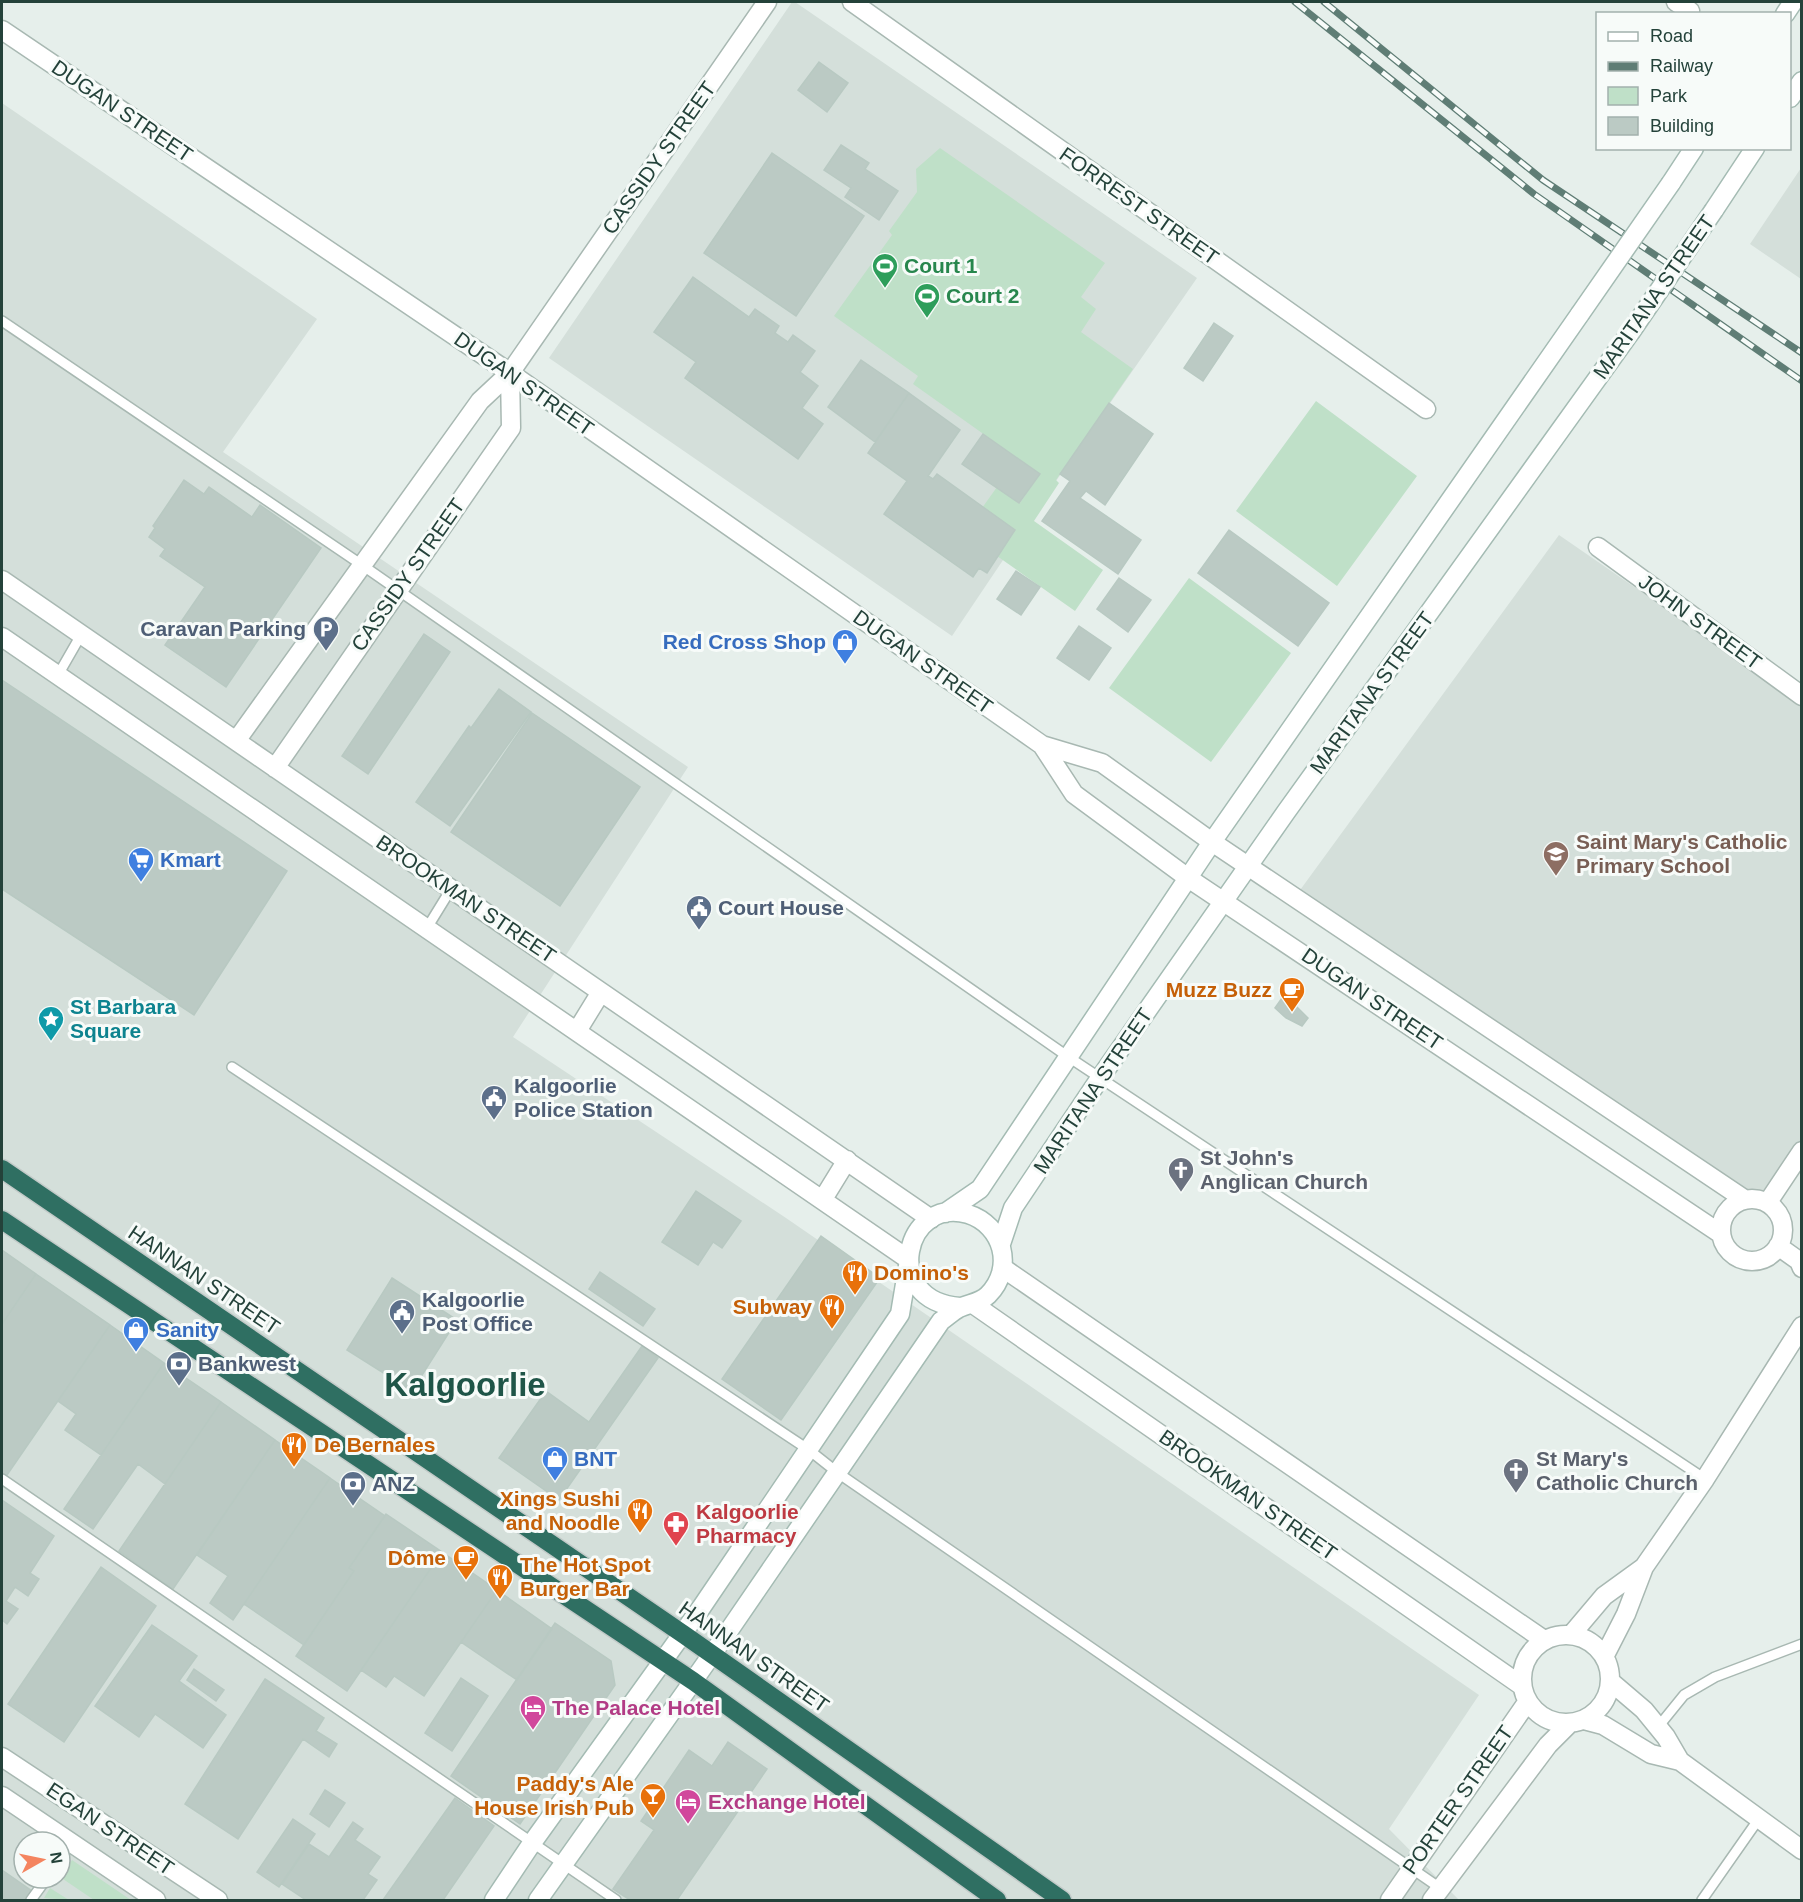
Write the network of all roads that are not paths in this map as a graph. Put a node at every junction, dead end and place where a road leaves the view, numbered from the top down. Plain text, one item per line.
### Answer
1 (767, 2) edge
2 (852, 2) edge
3 (2, 30) edge
4 (1802, 81) edge
5 (1791, 97) edge
6 (1693, 150) edge
7 (1754, 150) edge
8 (2, 321) edge
9 (510, 373) junction
10 (1426, 409) dead end
11 (1598, 547) dead end
12 (362, 565) junction
13 (2, 580) edge
14 (398, 590) junction
15 (81, 635) junction
16 (2, 636) edge
17 (58, 675) junction
18 (1802, 696) edge
19 (236, 741) junction
20 (1042, 745) junction
21 (275, 768) junction
22 (1212, 842) junction
23 (1248, 866) junction
24 (1188, 878) junction
25 (451, 889) junction
26 (1224, 899) junction
27 (427, 928) junction
28 (601, 992) junction
29 (577, 1031) junction
30 (1067, 1056) junction
31 (232, 1067) dead end
32 (1100, 1078) junction
33 (1802, 1151) edge
34 (846, 1160) junction
35 (2, 1169) edge
36 (823, 1199) junction
37 (1744, 1199) junction
38 (1768, 1202) junction
39 (938, 1216) junction
40 (2, 1220) edge
41 (1720, 1234) junction
42 (1001, 1244) junction
43 (1778, 1246) junction
44 (908, 1263) junction
45 (1003, 1268) junction
46 (1802, 1268) edge
47 (967, 1306) junction
48 (1802, 1326) edge
49 (809, 1450) junction
50 (838, 1473) junction
51 (2, 1479) edge
52 (1705, 1479) junction
53 (1644, 1567) junction
54 (683, 1634) junction
55 (1571, 1635) junction
56 (1544, 1640) junction
57 (1802, 1644) edge
58 (712, 1654) junction
59 (1604, 1657) junction
60 (663, 1661) junction
61 (693, 1681) junction
62 (1610, 1681) junction
63 (1525, 1694) junction
64 (1576, 1722) junction
65 (1658, 1727) junction
66 (2, 1757) edge
67 (1680, 1761) junction
68 (2, 1796) edge
69 (1758, 1820) junction
70 (52, 1830) edge
71 (532, 1843) junction
72 (72, 1844) edge
73 (1802, 1850) edge
74 (562, 1864) junction
75 (1411, 1868) junction
76 (1436, 1894) edge
77 (156, 1900) edge
78 (218, 1900) edge
79 (494, 1900) edge
80 (538, 1900) edge
81 (616, 1900) edge
82 (997, 1900) edge
83 (1062, 1900) edge
84 (1390, 1900) edge
85 (1702, 1900) edge

1 - 9 street, CASSIDY STREET
2 - 10 street, FORREST STREET
3 - 9 street, DUGAN STREET
4 - 5 street
6 - 22 street, MARITANA STREET, bridge
7 - 23 street, MARITANA STREET, bridge
8 - 12 lane
9 - 12 street, CASSIDY STREET
9 - 14 street, CASSIDY STREET
9 - 20 street, DUGAN STREET
11 - 18 street, JOHN STREET
12 - 14 lane
12 - 19 street, CASSIDY STREET
13 - 15 street, BROOKMAN STREET
14 - 21 street, CASSIDY STREET
14 - 30 lane
15 - 17 lane
15 - 19 street, BROOKMAN STREET
16 - 17 street
17 - 27 street
19 - 21 street, BROOKMAN STREET
20 - 22 street, DUGAN STREET
20 - 24 street, DUGAN STREET
21 - 25 street, BROOKMAN STREET
22 - 23 street, DUGAN STREET
22 - 24 street, MARITANA STREET
23 - 26 street, MARITANA STREET
23 - 37 street, DUGAN STREET
24 - 26 street, DUGAN STREET
24 - 30 street, MARITANA STREET
25 - 27 lane
25 - 28 street, BROOKMAN STREET
26 - 32 street, MARITANA STREET
26 - 41 street, DUGAN STREET
27 - 29 street
28 - 29 street
28 - 34 street, BROOKMAN STREET
29 - 36 street
30 - 32 lane
30 - 39 street, MARITANA STREET
31 - 49 lane
32 - 42 street, MARITANA STREET
32 - 52 lane
33 - 38 street
34 - 36 street
34 - 39 street, BROOKMAN STREET
35 - 54 highway, HANNAN STREET
36 - 44 street
37 - 38 street
37 - 41 street
38 - 43 street
39 - 42 street
39 - 44 street
40 - 60 highway
41 - 43 street
42 - 45 street
43 - 46 street
44 - 47 street
44 - 49 street
45 - 47 street
45 - 56 street
47 - 50 street
47 - 63 street, BROOKMAN STREET
48 - 52 street
49 - 50 lane
49 - 54 street
50 - 58 street
50 - 75 lane
51 - 71 lane
52 - 53 street
53 - 55 street
53 - 59 street
54 - 58 highway, HANNAN STREET
54 - 60 street
55 - 56 street
55 - 59 street
56 - 63 street
57 - 65 lane
58 - 61 street
58 - 83 highway, HANNAN STREET
59 - 62 street
60 - 61 highway
60 - 71 street
61 - 74 street
61 - 82 highway
62 - 64 street
62 - 65 street
63 - 64 street
63 - 75 street, PORTER STREET
64 - 67 street
64 - 76 street, PORTER STREET
65 - 67 street
66 - 78 street, EGAN STREET
67 - 69 street
68 - 70 street, EGAN STREET
69 - 73 street
69 - 85 lane
71 - 74 lane
71 - 79 street
72 - 77 street, EGAN STREET
74 - 80 street
74 - 81 lane
75 - 76 lane
75 - 84 street, PORTER STREET

